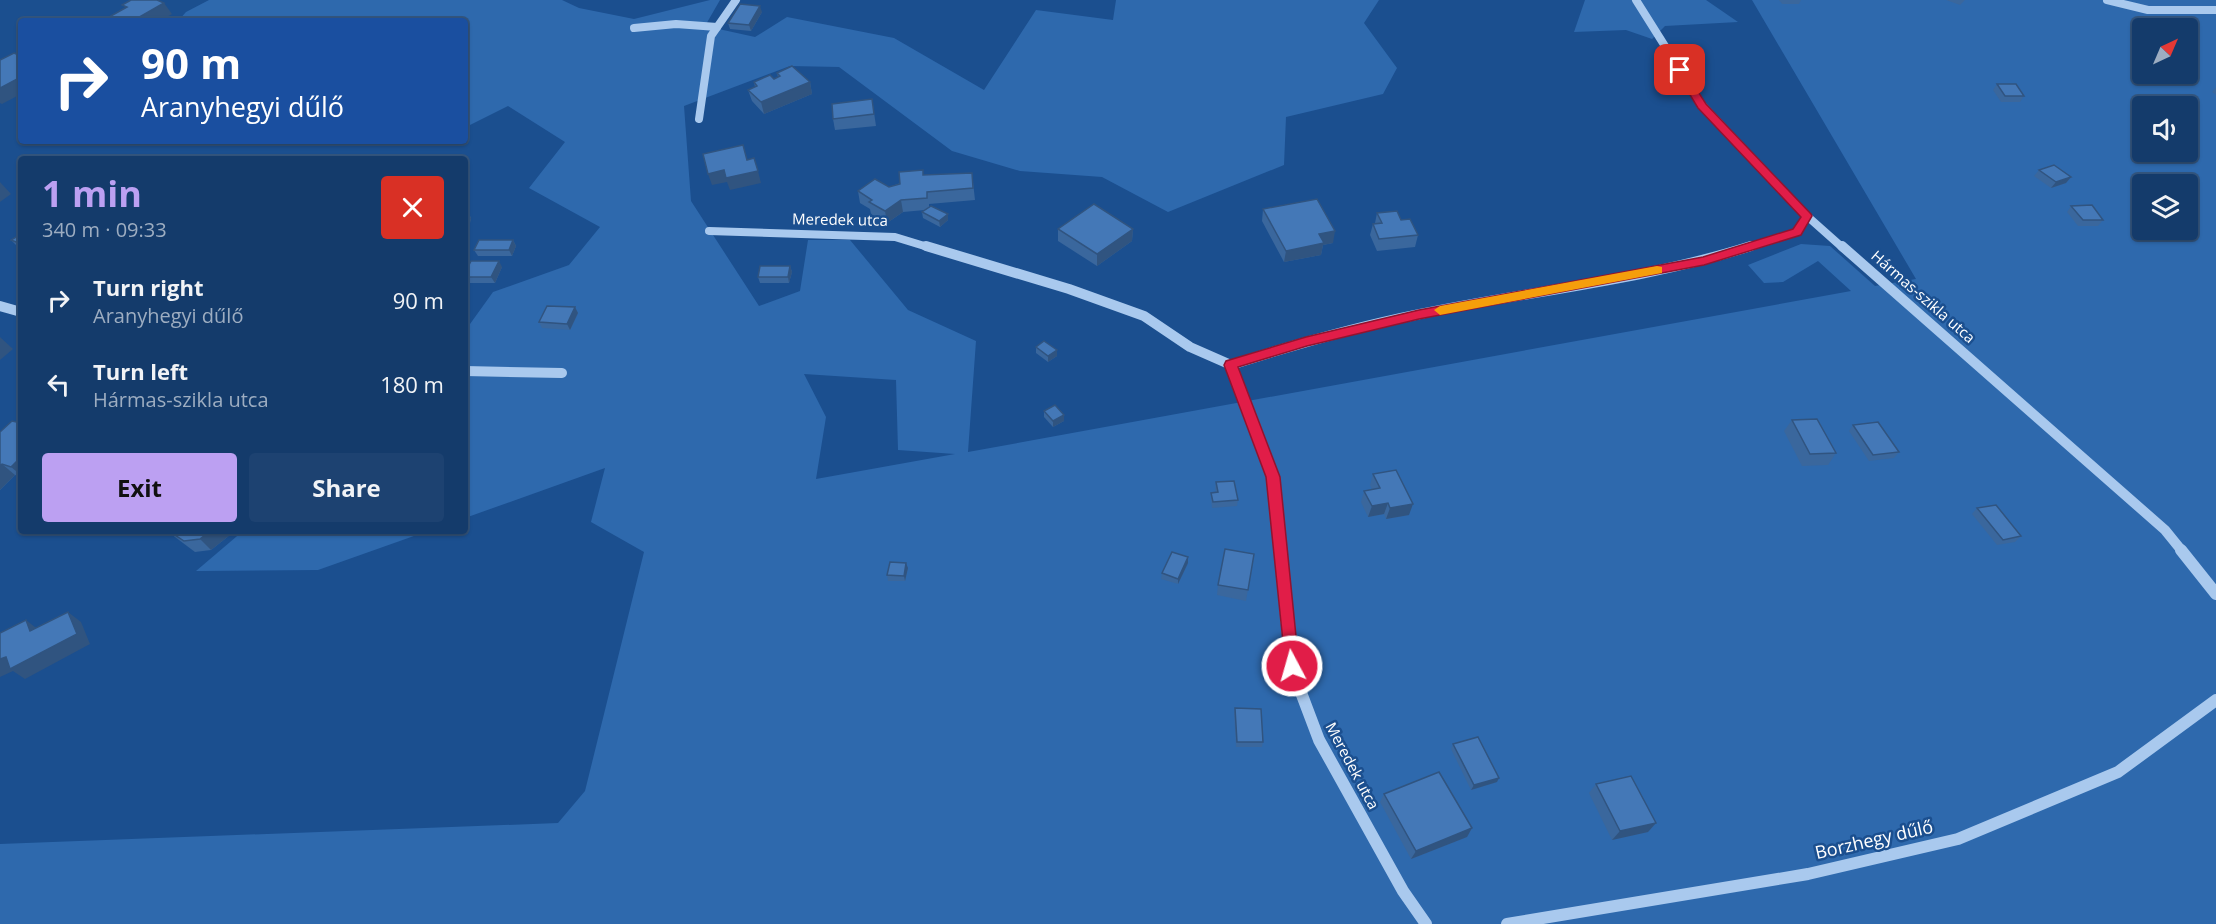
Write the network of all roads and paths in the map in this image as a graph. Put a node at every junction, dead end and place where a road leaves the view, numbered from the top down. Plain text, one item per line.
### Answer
1 (736, 0) edge
2 (1636, 0) edge
3 (2107, 0) edge
4 (2216, 10) edge
5 (717, 27) junction
6 (634, 28) dead end
7 (699, 119) dead end
8 (1807, 216) junction
9 (709, 231) dead end
10 (0, 306) edge
11 (18, 311) edge
12 (1231, 365) junction
13 (468, 371) edge
14 (562, 373) dead end
15 (2216, 594) edge
16 (2216, 700) edge
17 (1426, 924) edge
18 (1507, 924) edge

1 - 5 street
2 - 8 street, Hármas-szikla utca
3 - 4 street
5 - 6 street
5 - 7 street
8 - 12 street
8 - 15 street, Hármas-szikla utca
9 - 12 street, Meredek utca
10 - 11 street
12 - 17 street, Meredek utca
13 - 14 street
16 - 18 street, Borzhegy dűlő

